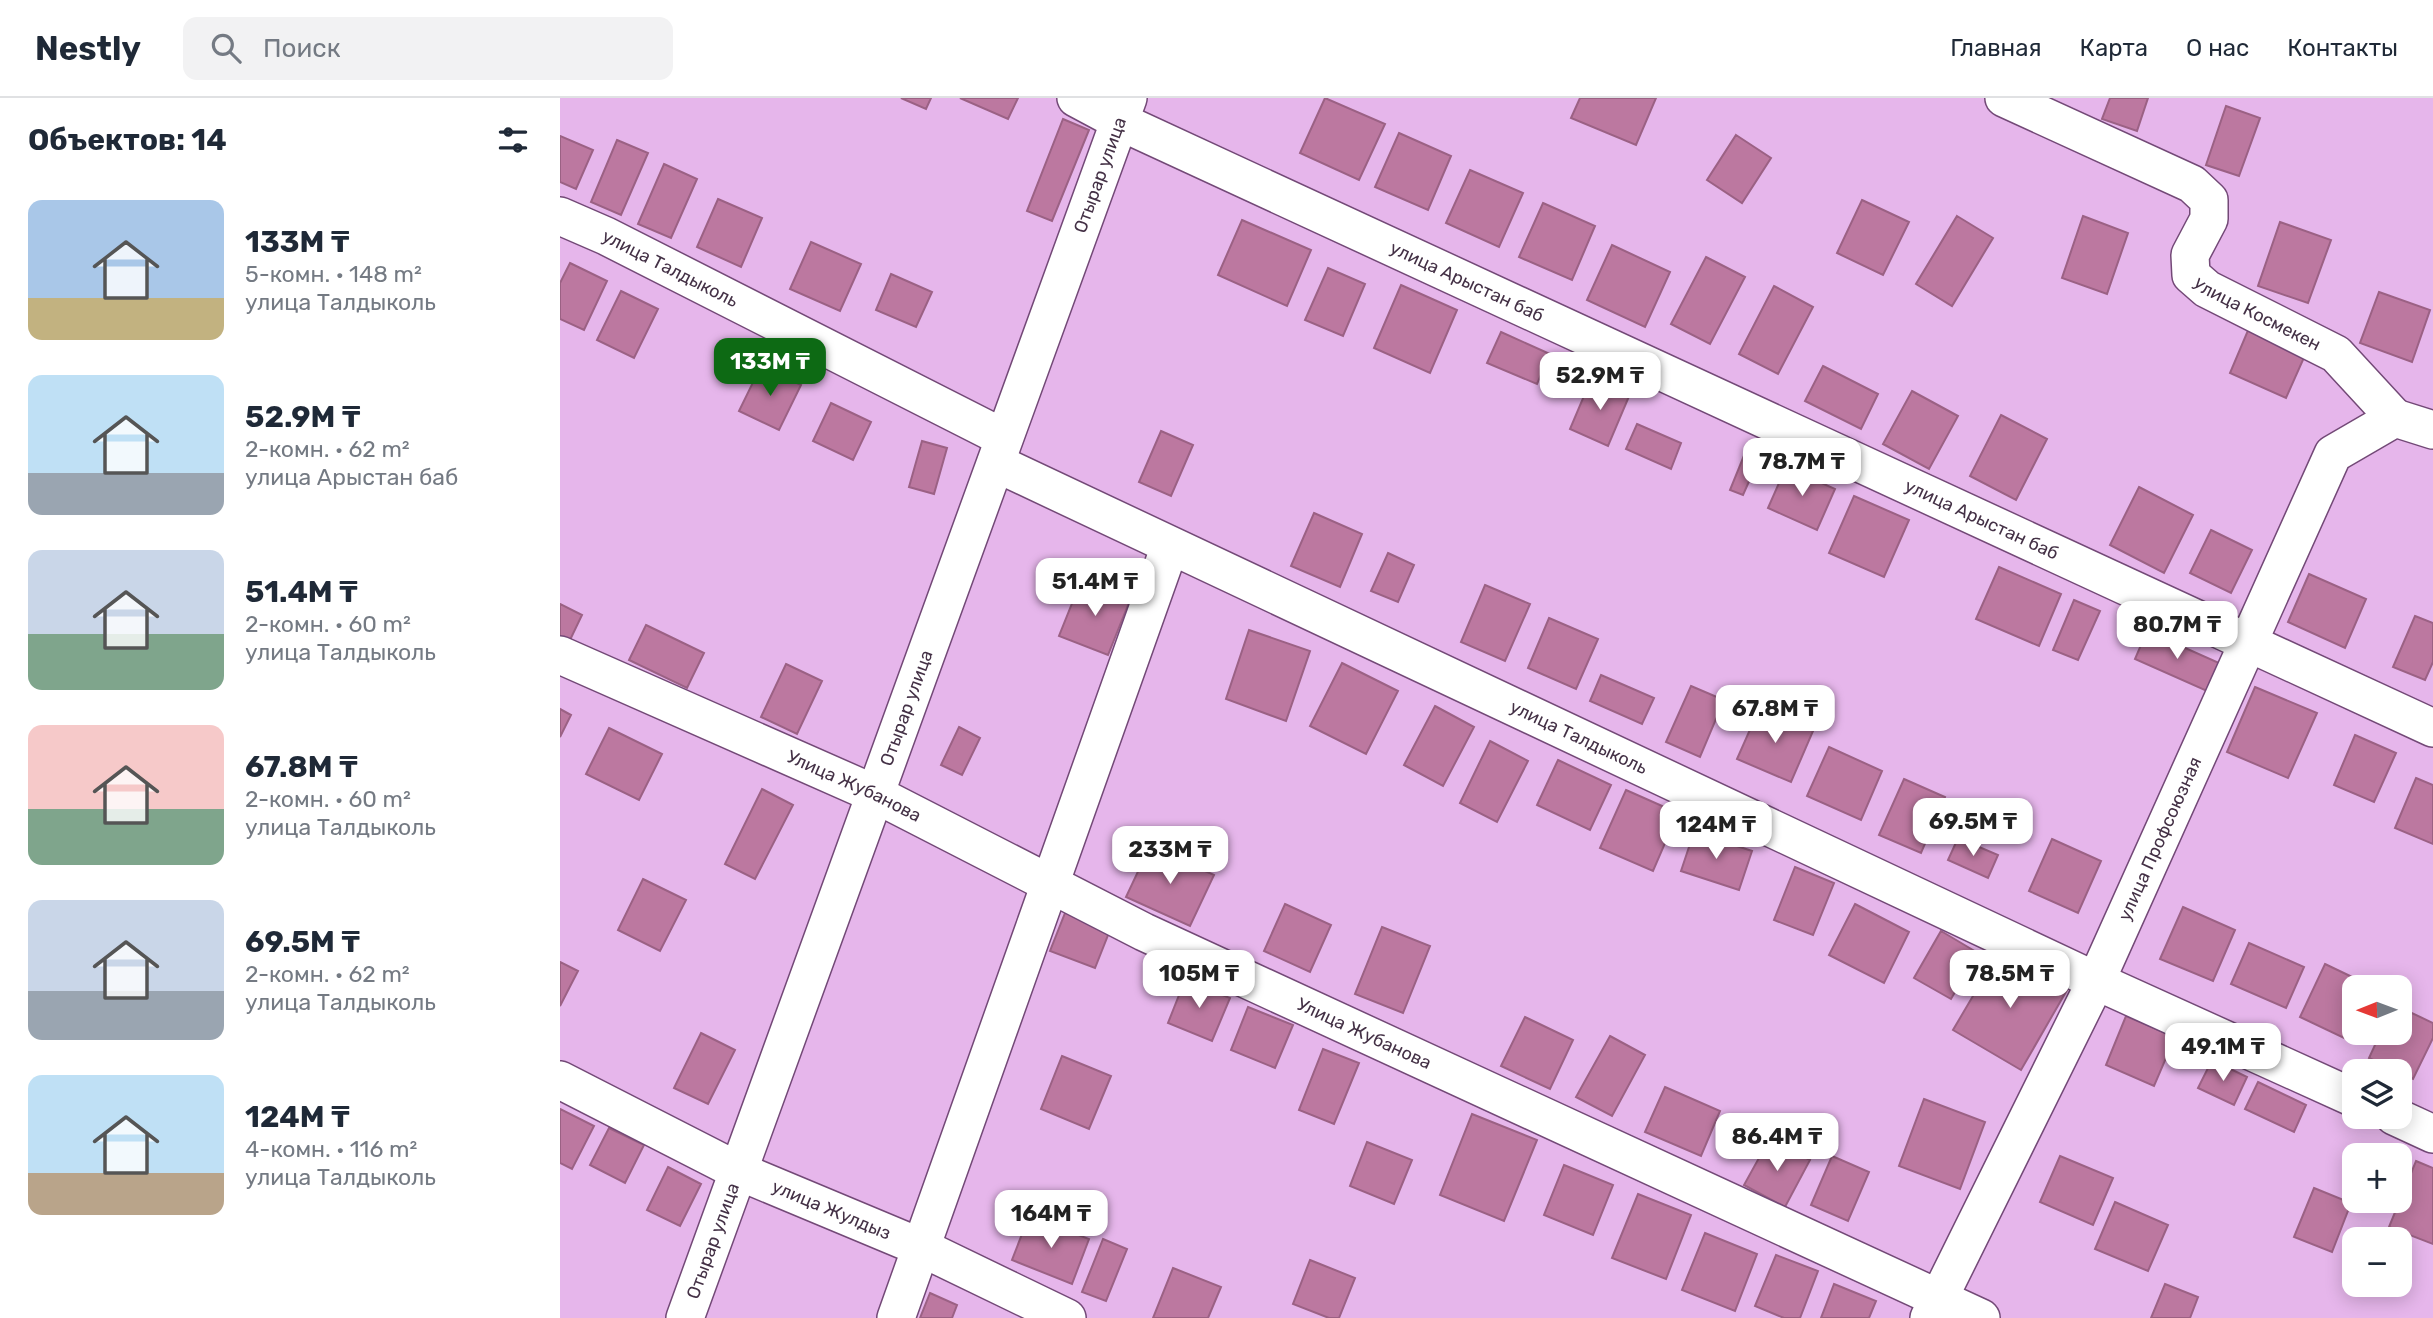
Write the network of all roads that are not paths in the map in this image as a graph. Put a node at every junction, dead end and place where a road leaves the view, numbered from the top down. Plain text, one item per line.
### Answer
1 (1076, 98) edge
2 (2004, 98) edge
3 (1124, 110) edge
4 (560, 216) edge
5 (2395, 418) junction
6 (2433, 430) edge
7 (1000, 450) junction
8 (1170, 546) junction
9 (2248, 642) junction
10 (560, 655) edge
11 (2433, 727) edge
12 (875, 794) junction
13 (1051, 884) junction
14 (2096, 981) junction
15 (560, 1080) edge
16 (2342, 1093) edge
17 (2412, 1124) edge
18 (2433, 1134) edge
19 (738, 1171) junction
20 (920, 1247) junction
21 (1934, 1308) edge
22 (685, 1318) edge
23 (896, 1318) edge
24 (1067, 1318) edge
25 (1981, 1318) edge

1 - 3 street, улица Арыстан баб
2 - 5 street, улица Космекен
3 - 7 street, Отырар улица
3 - 9 street, улица Арыстан баб
4 - 7 street, улица Талдыколь
5 - 6 street
5 - 9 street, улица Профсоюзная
7 - 8 street, улица Талдыколь
7 - 12 street, Отырар улица
8 - 13 street
8 - 14 street, улица Талдыколь
9 - 11 street, улица Арыстан баб
9 - 14 street, улица Профсоюзная
10 - 12 street, Улица Жубанова
12 - 13 street, Улица Жубанова
12 - 19 street, Отырар улица
13 - 20 street
13 - 21 street, Улица Жубанова
14 - 16 street, улица Талдыколь
14 - 21 street, улица Профсоюзная
15 - 19 street, улица Жулдыз
17 - 18 street
19 - 20 street, улица Жулдыз
19 - 22 street, Отырар улица
20 - 23 street
20 - 24 street, улица Жулдыз
21 - 25 street, Улица Жубанова

